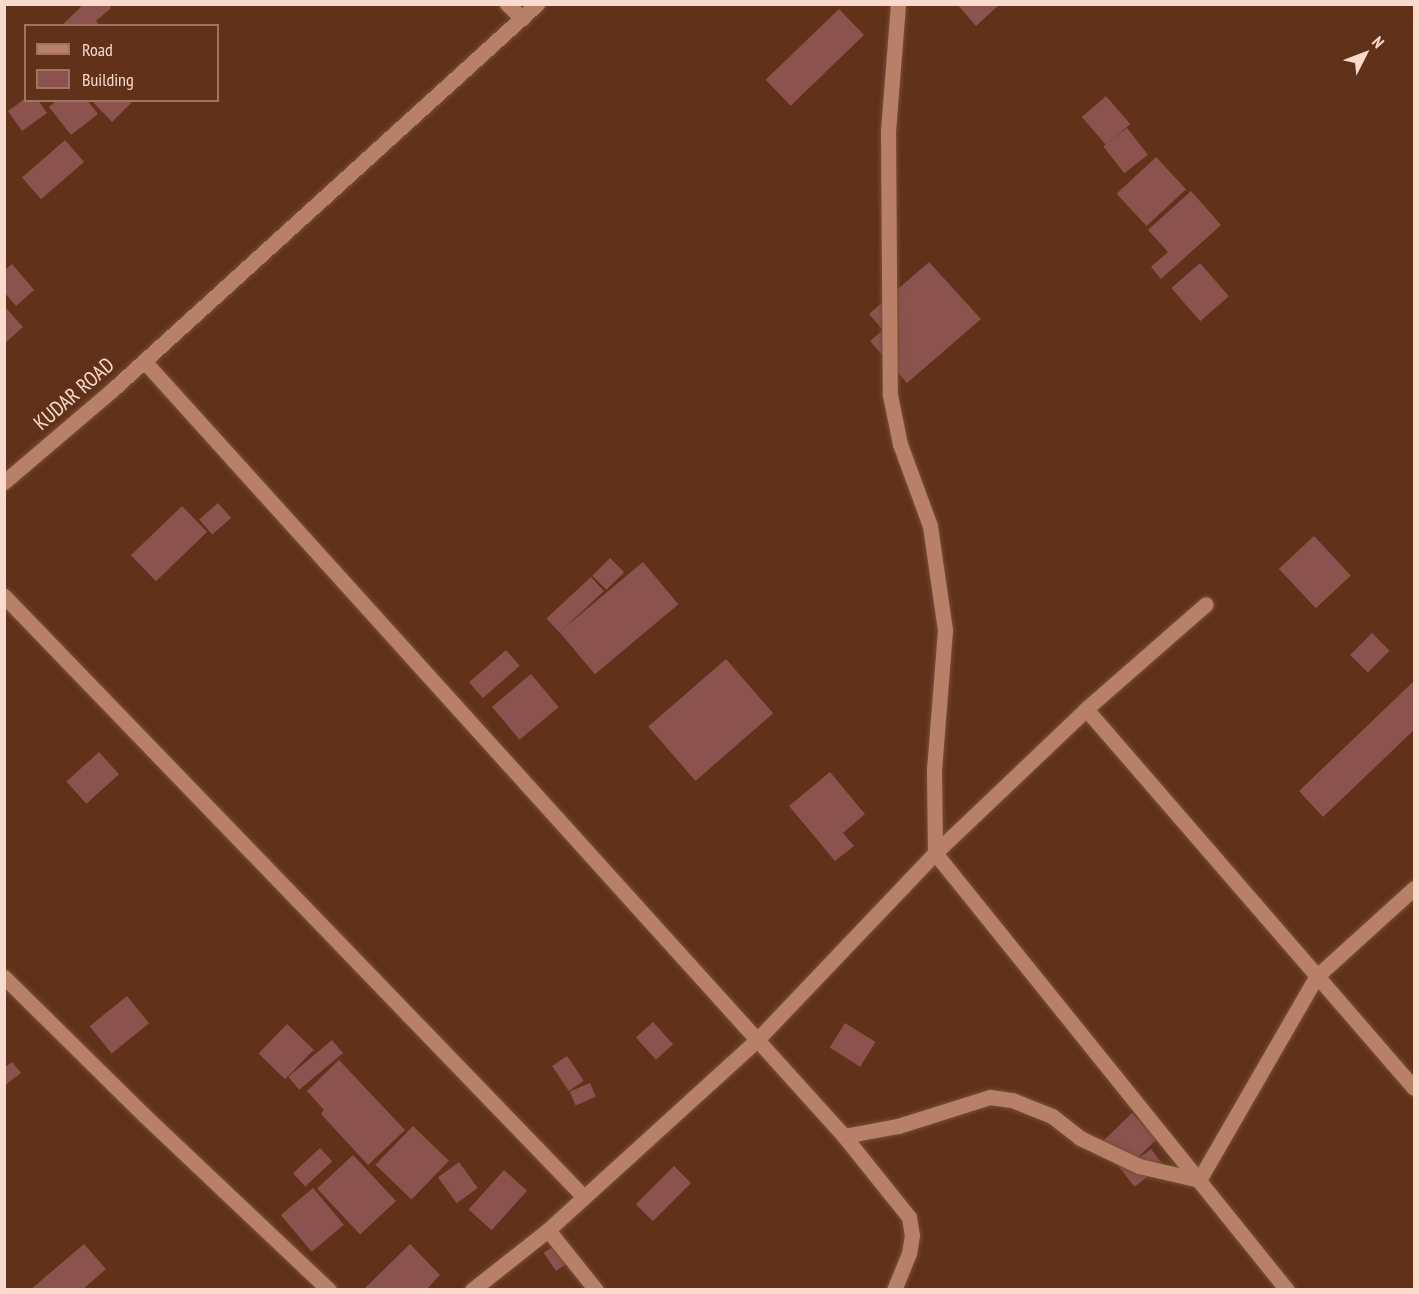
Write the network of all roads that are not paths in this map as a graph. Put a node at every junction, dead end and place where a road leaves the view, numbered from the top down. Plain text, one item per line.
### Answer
1 (507, 4) edge
2 (537, 4) edge
3 (898, 4) edge
4 (522, 18) junction
5 (144, 361) junction
6 (4, 482) edge
7 (4, 596) edge
8 (1206, 604) dead end
9 (1086, 709) junction
10 (935, 853) junction
11 (1414, 888) edge
12 (1317, 976) junction
13 (4, 977) edge
14 (756, 1041) junction
15 (1414, 1088) edge
16 (844, 1136) junction
17 (1198, 1180) junction
18 (584, 1197) junction
19 (548, 1230) junction
20 (329, 1290) edge
21 (472, 1290) edge
22 (596, 1290) edge
23 (894, 1290) edge
24 (1287, 1290) edge

1 - 4 street
2 - 4 street, KUDAR ROAD
3 - 10 street
4 - 5 street, KUDAR ROAD
5 - 6 street, KUDAR ROAD
5 - 14 street
7 - 18 street
8 - 9 street
9 - 10 street
9 - 12 street
10 - 14 street
10 - 17 street
11 - 12 street
12 - 15 street
12 - 17 street
13 - 20 street
14 - 16 street
14 - 18 street
16 - 17 street
16 - 23 street
17 - 24 street
18 - 19 street
19 - 21 street
19 - 22 street

